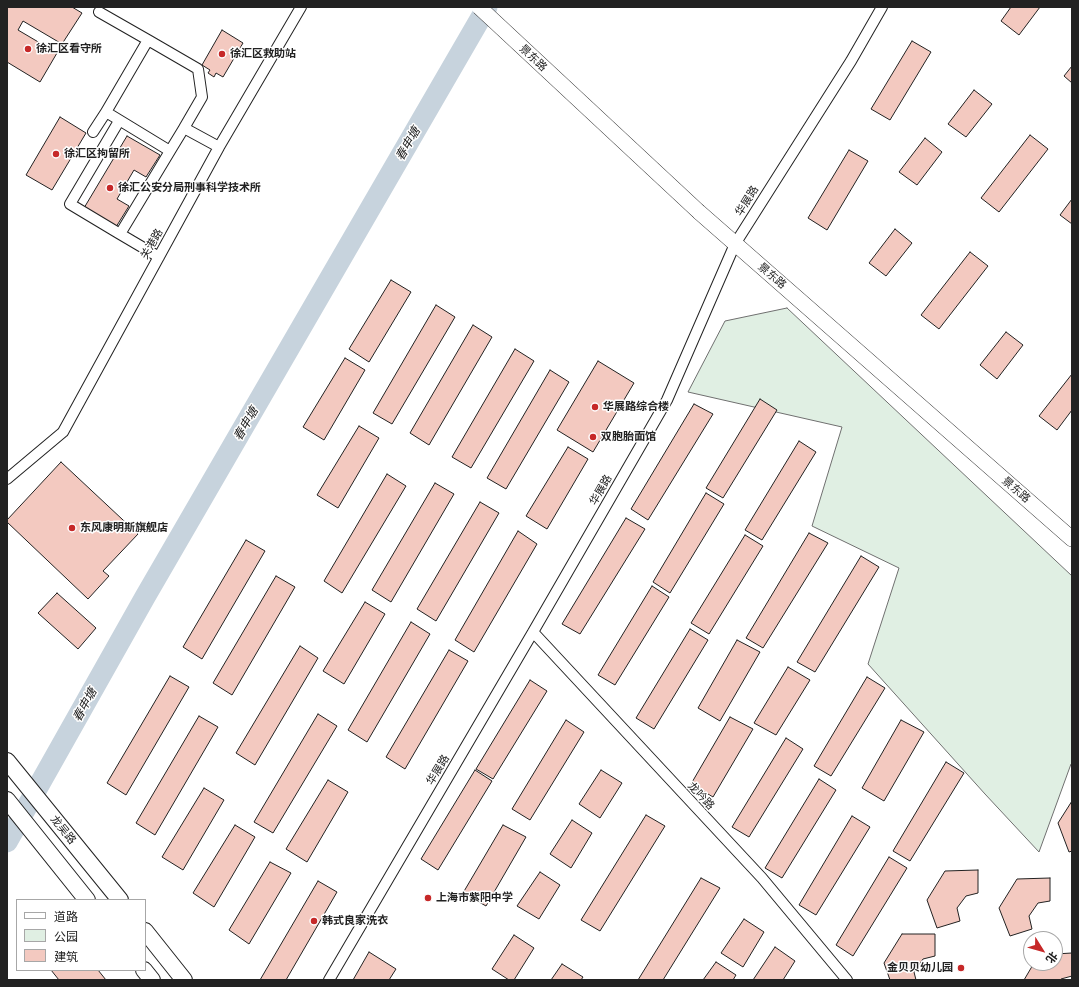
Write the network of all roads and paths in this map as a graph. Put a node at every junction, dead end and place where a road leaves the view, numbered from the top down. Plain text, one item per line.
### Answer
1 (301, 7) edge
2 (479, 7) edge
3 (882, 7) edge
4 (99, 12) dead end
5 (148, 40) junction
6 (106, 112) junction
7 (119, 121) junction
8 (184, 128) junction
9 (93, 132) dead end
10 (219, 147) junction
11 (170, 151) junction
12 (120, 234) junction
13 (735, 244) junction
14 (159, 257) junction
15 (7, 479) edge
16 (1072, 539) edge
17 (533, 632) junction
18 (7, 760) edge
19 (7, 800) edge
20 (84, 896) edge
21 (119, 899) edge
22 (146, 932) edge
23 (145, 971) edge
24 (152, 980) edge
25 (184, 980) edge
26 (328, 980) edge
27 (846, 980) edge

1 - 10 street, 关港路
2 - 13 street, 景东路, bridge
3 - 13 street, 华展路
4 - 5 street
5 - 6 street
5 - 8 street
6 - 7 street
6 - 9 street
7 - 11 street
7 - 12 street
8 - 10 street
8 - 11 street
10 - 14 street, 关港路
11 - 12 street
12 - 14 street
13 - 16 street, 景东路
13 - 17 street, 华展路
14 - 15 street, 关港路
17 - 26 street, 华展路
17 - 27 street, 龙吟路
18 - 21 main road, 龙吴路
19 - 20 main road
22 - 25 main road
23 - 24 main road

